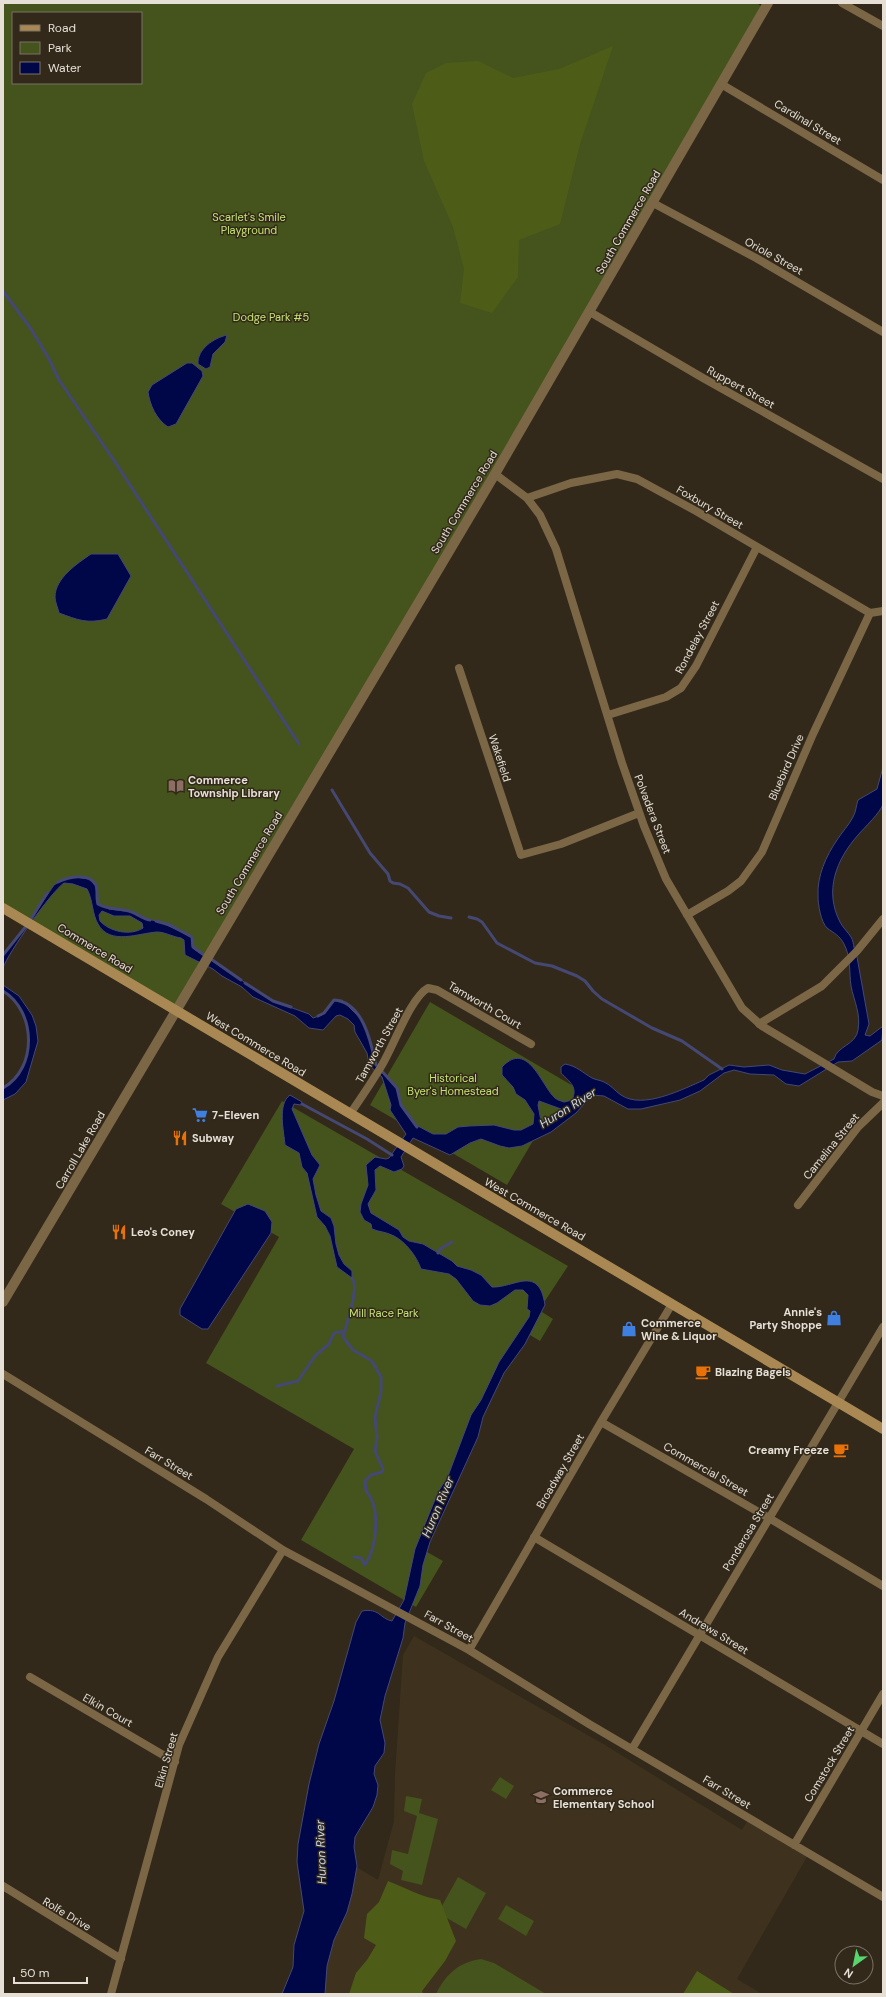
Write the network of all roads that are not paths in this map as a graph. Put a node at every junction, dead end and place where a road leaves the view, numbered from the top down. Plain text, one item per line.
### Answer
1 (768, 3) edge
2 (842, 3) edge
3 (883, 26) edge
4 (721, 84) junction
5 (883, 180) edge
6 (652, 203) junction
7 (590, 312) junction
8 (883, 332) edge
9 (495, 474) junction
10 (883, 479) edge
11 (527, 498) junction
12 (757, 548) junction
13 (883, 612) edge
14 (870, 613) junction
15 (459, 668) dead end
16 (608, 715) junction
17 (640, 813) junction
18 (3, 908) edge
19 (687, 915) junction
20 (883, 918) edge
21 (428, 988) joint
22 (175, 1010) junction
23 (759, 1024) junction
24 (531, 1044) dead end
25 (883, 1096) edge
26 (883, 1103) edge
27 (350, 1114) junction
28 (798, 1205) dead end
29 (3, 1302) edge
30 (672, 1304) junction
31 (883, 1327) edge
32 (3, 1374) edge
33 (836, 1402) junction
34 (601, 1422) junction
35 (883, 1428) edge
36 (769, 1518) junction
37 (534, 1537) junction
38 (283, 1550) junction
39 (883, 1586) edge
40 (699, 1636) junction
41 (469, 1650) junction
42 (30, 1677) dead end
43 (883, 1694) edge
44 (861, 1731) junction
45 (883, 1744) edge
46 (632, 1749) junction
47 (175, 1762) junction
48 (794, 1845) junction
49 (3, 1886) edge
50 (883, 1897) edge
51 (121, 1959) junction
52 (111, 1994) edge

1 - 4 street, South Commerce Road
2 - 3 street
4 - 5 street, Cardinal Street
4 - 6 street, South Commerce Road
6 - 7 street, South Commerce Road
6 - 8 street, Oriole Street
7 - 9 street, South Commerce Road
7 - 10 street, Ruppert Street
9 - 11 street, Polvadera Street
9 - 22 street, South Commerce Road
11 - 12 street, Foxbury Street
11 - 16 street, Polvadera Street
12 - 14 street, Foxbury Street
12 - 16 street, Rondelay Street
13 - 14 street
14 - 19 street, Bluebird Drive
15 - 17 street, Wakefield
16 - 17 street, Polvadera Street
17 - 19 street, Polvadera Street
18 - 22 main road, Commerce Road
19 - 23 street, Polvadera Street
20 - 23 street
21 - 24 street, Tamworth Court
21 - 27 street, Tamworth Street
22 - 27 main road, West Commerce Road
22 - 29 street, Carroll Lake Road
23 - 25 street, Polvadera Street
26 - 28 street, Camelina Street
27 - 30 main road, West Commerce Road
30 - 33 main road, West Commerce Road
30 - 34 street, Broadway Street
31 - 33 street, Ponderosa Street
32 - 38 street, Farr Street
33 - 35 main road, West Commerce Road
33 - 36 street, Ponderosa Street
34 - 36 street, Commercial Street
34 - 37 street, Broadway Street
36 - 39 street, Commercial Street
36 - 40 street, Ponderosa Street
37 - 40 street, Andrews Street
37 - 41 street, Broadway Street
38 - 41 street, Farr Street
38 - 47 street, Elkin Street
40 - 44 street, Andrews Street
40 - 46 street, Ponderosa Street
41 - 46 street, Farr Street
42 - 47 street, Elkin Court
43 - 44 street, Comstock Street
44 - 45 street, Andrews Street
44 - 48 street, Comstock Street
46 - 48 street, Farr Street
47 - 51 street, Elkin Street
48 - 50 street, Farr Street
49 - 51 street, Rolfe Drive
51 - 52 street, Elkin Street

